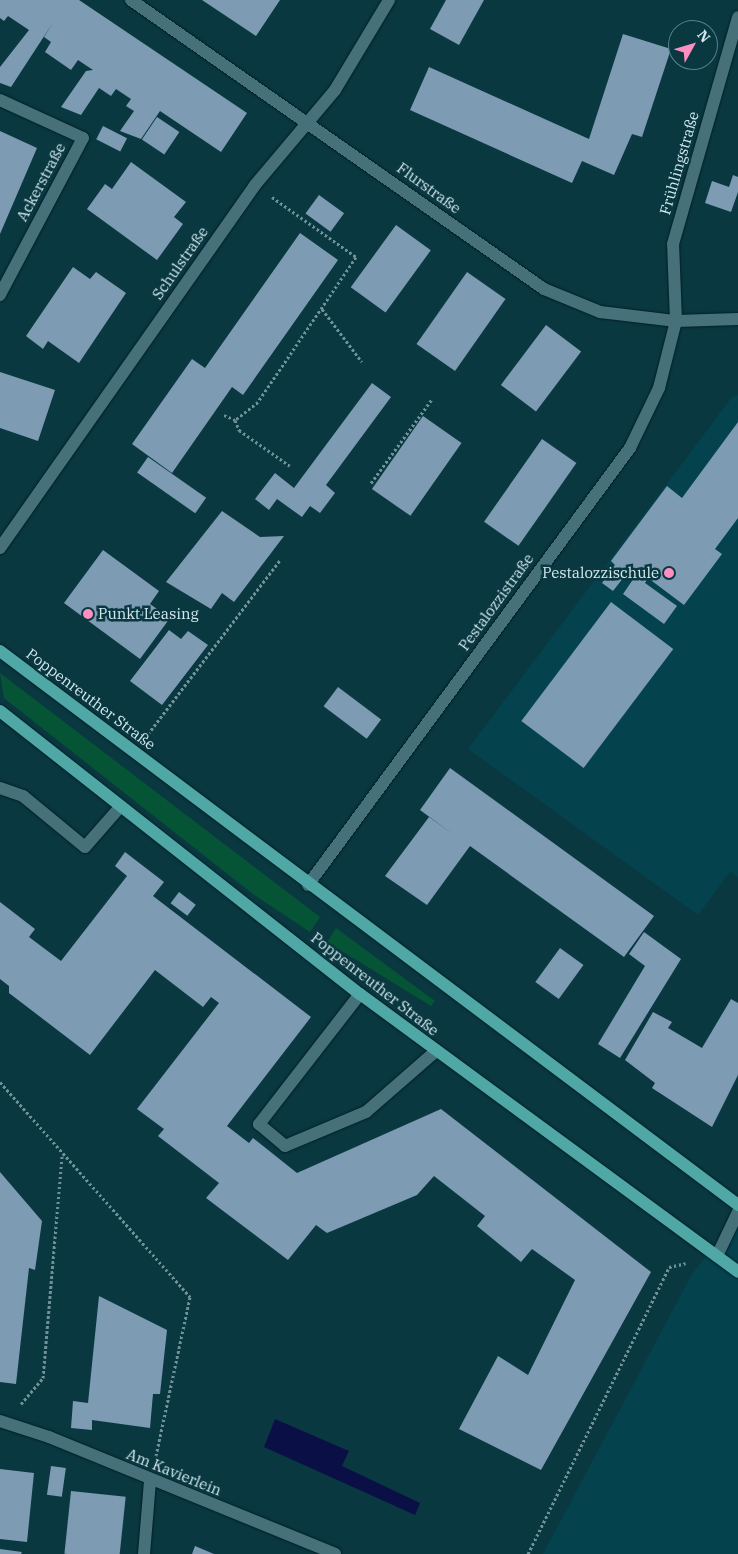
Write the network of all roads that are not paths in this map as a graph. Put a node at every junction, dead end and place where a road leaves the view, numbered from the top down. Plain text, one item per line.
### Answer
1 (131, 0) edge
2 (389, 0) edge
3 (738, 16) edge
4 (0, 100) edge
5 (307, 120) junction
6 (0, 295) edge
7 (738, 318) edge
8 (676, 321) junction
9 (0, 548) edge
10 (0, 651) edge
11 (0, 711) edge
12 (0, 788) edge
13 (120, 807) junction
14 (308, 885) junction
15 (360, 994) junction
16 (436, 1051) junction
17 (738, 1205) edge
18 (738, 1212) edge
19 (717, 1256) junction
20 (738, 1272) edge
21 (0, 1421) edge
22 (150, 1481) junction
23 (144, 1554) edge
24 (335, 1554) edge

1 - 5 street, Flurstraße
2 - 5 street, Schulstraße
3 - 8 street, Frühlingstraße
4 - 6 street, Ackerstraße
5 - 8 street, Flurstraße
5 - 9 street, Schulstraße
7 - 8 street, Flurstraße
8 - 14 street, Pestalozzistraße
10 - 14 main road, Poppenreuther Straße
11 - 13 main road, Poppenreuther Straße
12 - 13 street
13 - 15 main road, Poppenreuther Straße
14 - 17 main road, Poppenreuther Straße
15 - 16 main road, Poppenreuther Straße
15 - 16 street
16 - 19 main road, Poppenreuther Straße
18 - 19 street
19 - 20 main road, Poppenreuther Straße
21 - 22 street, Am Kavierlein
22 - 23 street
22 - 24 street, Am Kavierlein

